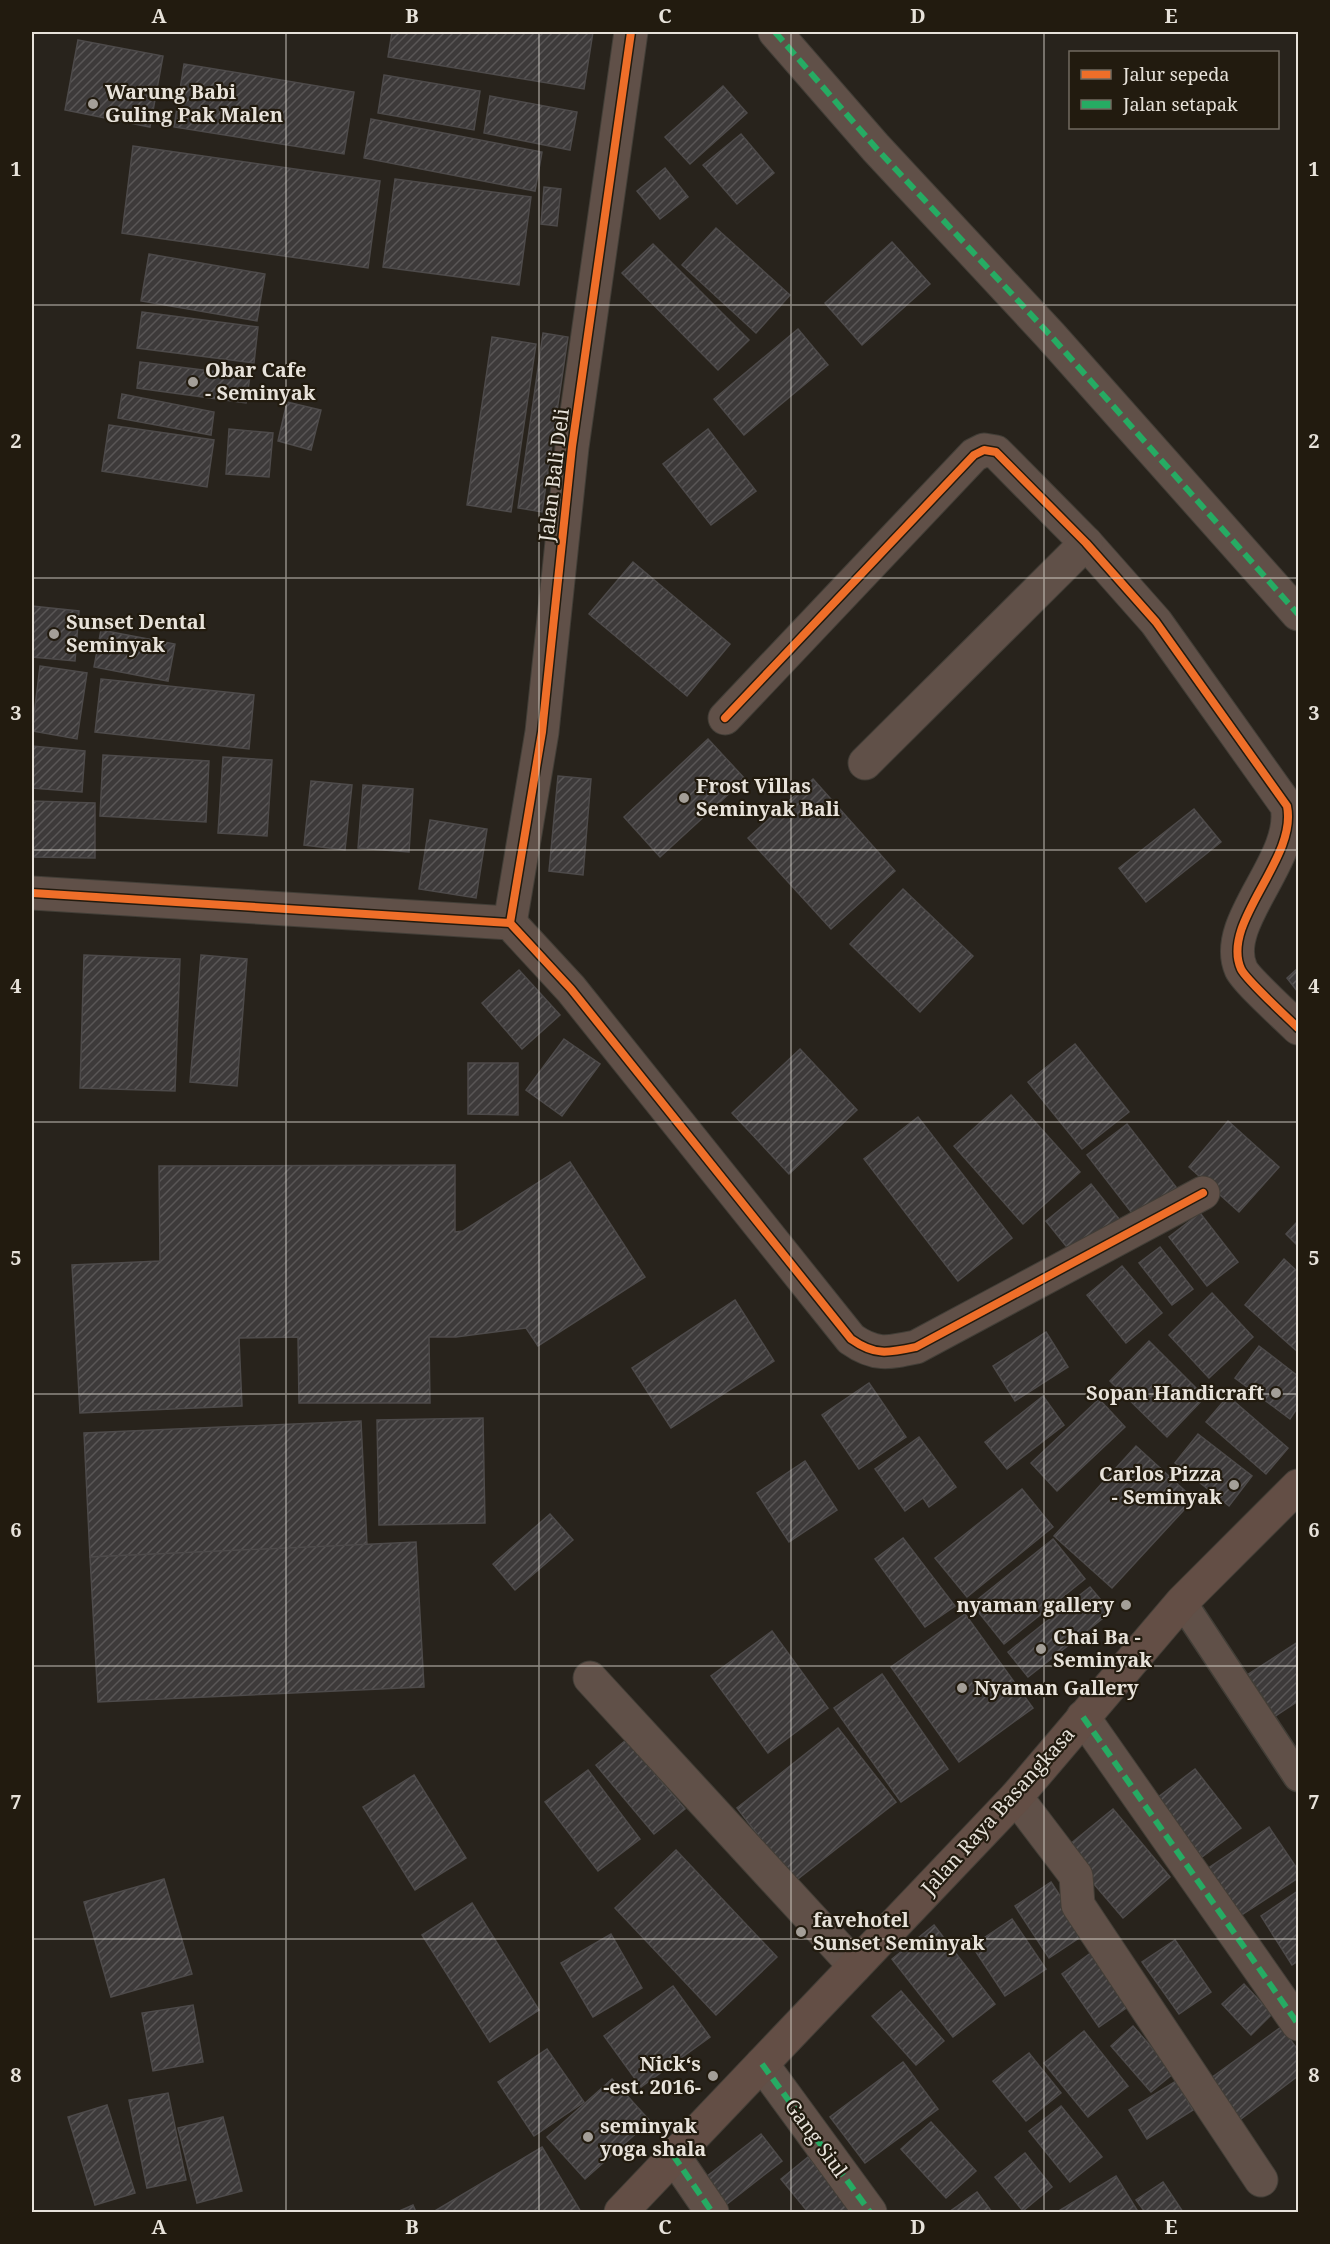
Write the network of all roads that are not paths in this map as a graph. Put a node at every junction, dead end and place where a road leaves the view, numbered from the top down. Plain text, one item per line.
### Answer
1 (631, 32) edge
2 (775, 32) edge
3 (1086, 543) junction
4 (1299, 614) edge
5 (725, 718) dead end
6 (865, 763) dead end
7 (32, 893) edge
8 (510, 923) junction
9 (1299, 1028) edge
10 (1203, 1193) dead end
11 (1299, 1486) edge
12 (1182, 1602) junction
13 (590, 1678) dead end
14 (1083, 1717) junction
15 (1299, 1777) edge
16 (1016, 1797) junction
17 (855, 1966) junction
18 (1299, 2024) edge
19 (762, 2064) junction
20 (674, 2155) junction
21 (1261, 2180) dead end
22 (621, 2212) edge
23 (712, 2212) edge
24 (870, 2212) edge

1 - 8 street, Jalan Bali Deli
2 - 4 street
3 - 5 street
3 - 6 street
3 - 9 street
7 - 8 street
8 - 10 street
11 - 12 main road, Jalan Raya Basangkasa
12 - 14 main road, Jalan Raya Basangkasa
12 - 15 lane
13 - 17 street
14 - 16 main road, Jalan Raya Basangkasa
14 - 18 street
16 - 17 main road, Jalan Raya Basangkasa
16 - 21 street
17 - 19 main road, Jalan Raya Basangkasa
19 - 20 main road, Jalan Raya Basangkasa
19 - 24 street, Gang Siul
20 - 22 main road, Jalan Raya Basangkasa
20 - 23 street

